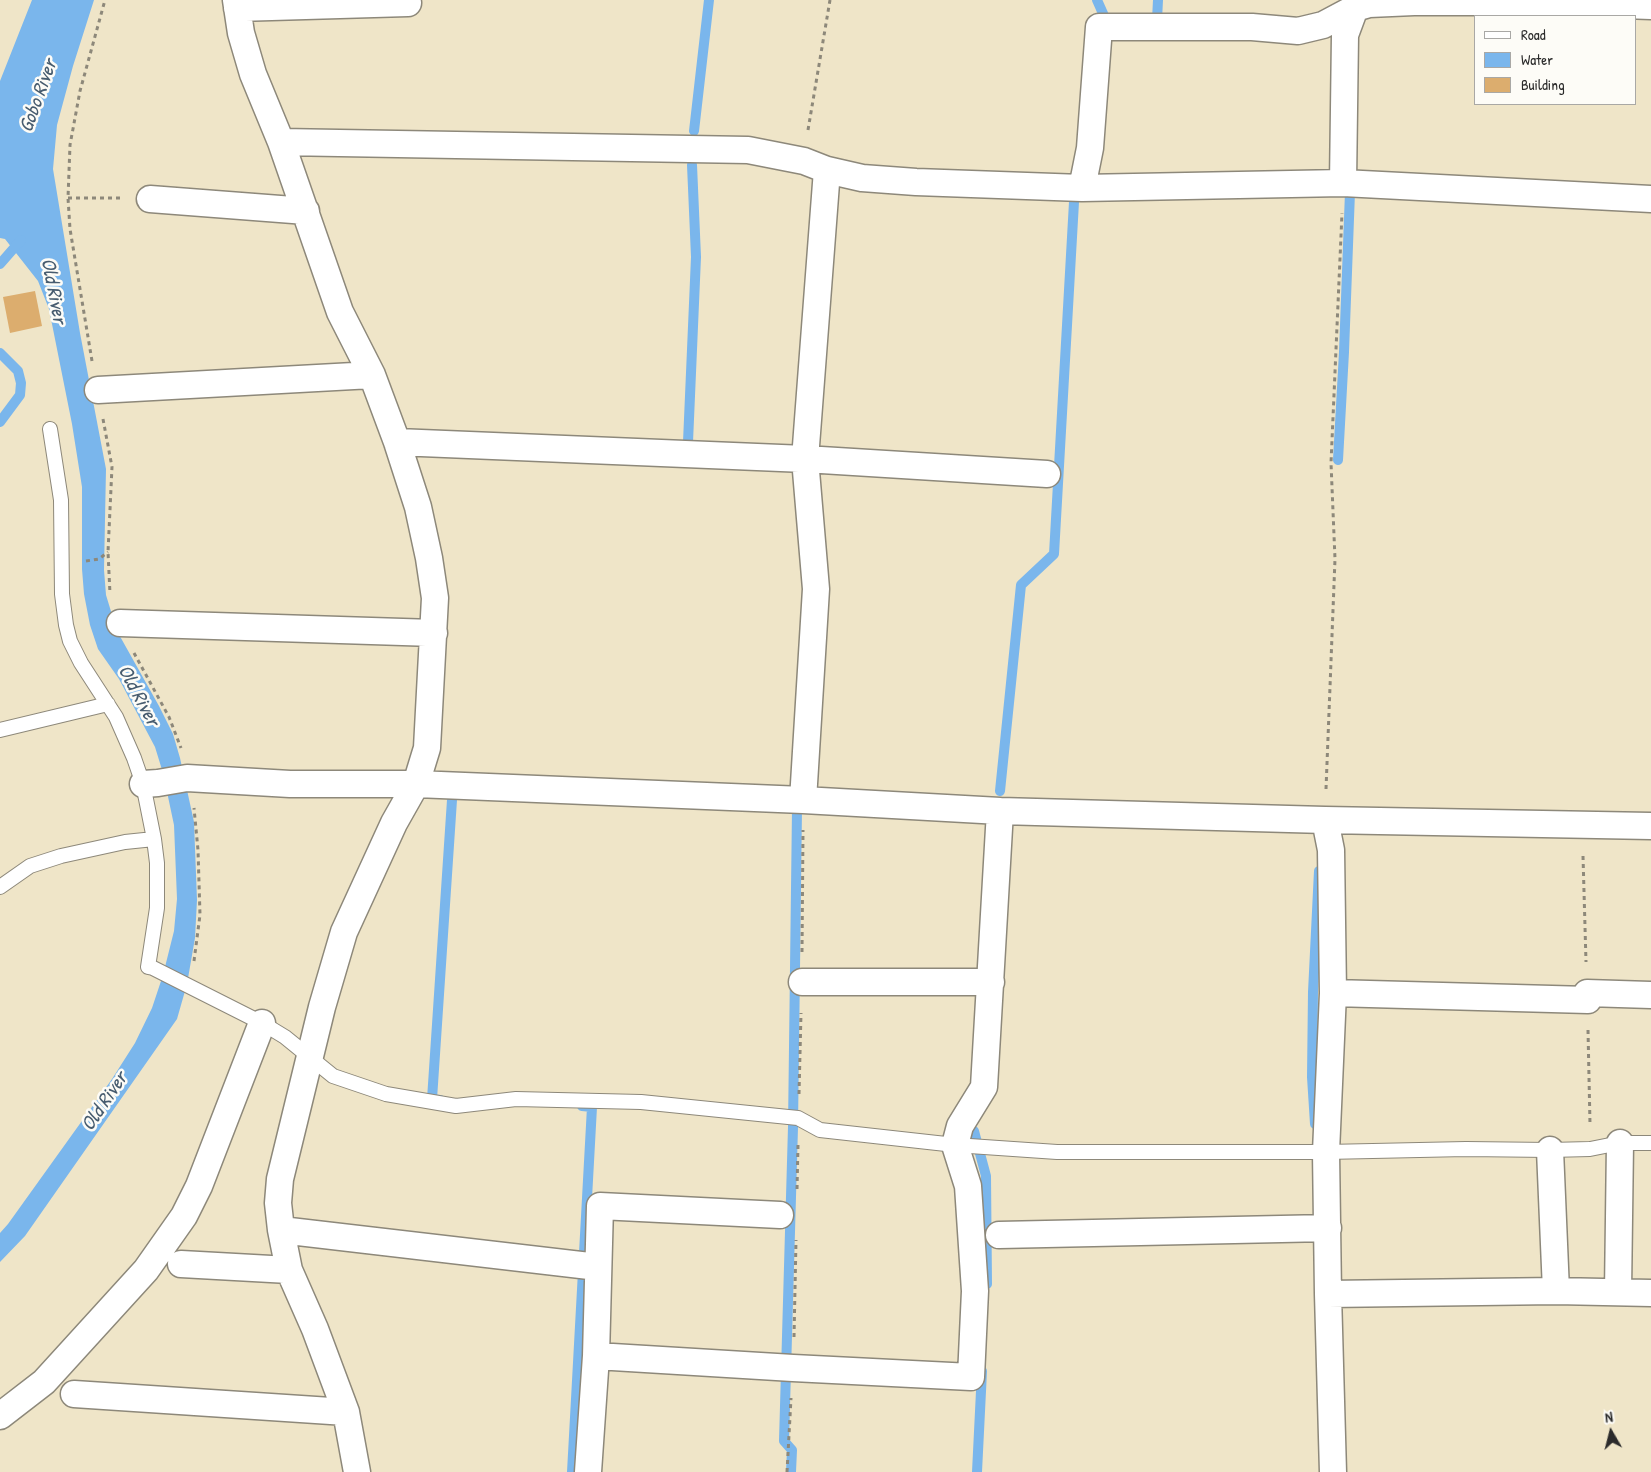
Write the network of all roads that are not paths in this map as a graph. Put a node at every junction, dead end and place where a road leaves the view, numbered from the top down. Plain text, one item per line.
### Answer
1 (1414, 1) edge
2 (1539, 1) edge
3 (408, 3) dead end
4 (236, 4) edge
5 (1651, 6) edge
6 (1355, 8) junction
7 (281, 142) junction
8 (815, 165) junction
9 (1343, 183) junction
10 (1082, 188) junction
11 (150, 199) road end
12 (1651, 199) edge
13 (306, 211) junction
14 (372, 375) junction
15 (98, 390) dead end
16 (50, 429) dead end
17 (397, 442) junction
18 (805, 459) junction
19 (1047, 474) dead end
20 (120, 623) dead end
21 (434, 633) junction
22 (108, 704) junction
23 (0, 730) edge
24 (151, 783) junction
25 (416, 784) junction
26 (803, 800) junction
27 (1000, 811) junction
28 (1325, 820) junction
29 (1651, 826) edge
30 (154, 839) junction
31 (0, 887) edge
32 (802, 982) dead end
33 (991, 982) junction
34 (1333, 992) junction
35 (1651, 995) edge
36 (262, 1023) junction
37 (309, 1057) junction
38 (1620, 1143) junction
39 (1651, 1143) edge
40 (955, 1145) junction
41 (1550, 1150) junction
42 (1326, 1152) junction
43 (780, 1215) dead end
44 (1328, 1228) junction
45 (281, 1230) junction
46 (999, 1235) dead end
47 (181, 1264) dead end
48 (598, 1267) junction
49 (289, 1270) junction
50 (1556, 1292) junction
51 (1618, 1292) junction
52 (1651, 1293) edge
53 (1328, 1294) junction
54 (596, 1356) junction
55 (74, 1394) dead end
56 (346, 1412) junction
57 (0, 1416) edge
58 (357, 1472) edge
59 (588, 1472) edge
60 (1333, 1472) edge

1 - 2 street
1 - 6 street
2 - 5 street
3 - 4 street
4 - 7 street
6 - 9 street
6 - 10 street
7 - 8 street
7 - 13 street
8 - 10 street
8 - 18 street
9 - 10 street
9 - 12 street
11 - 13 street
13 - 14 street
14 - 15 street
14 - 17 street
16 - 22 lane
17 - 18 street
17 - 21 street
18 - 19 street
18 - 26 street
20 - 21 street
21 - 25 street
22 - 23 lane
22 - 24 lane
24 - 25 street
24 - 30 lane
25 - 26 street
25 - 37 street
26 - 27 street
27 - 28 street
27 - 33 street
28 - 29 street
28 - 34 street
30 - 31 lane
30 - 36 lane
32 - 33 street
33 - 40 street
34 - 35 street
34 - 42 street
36 - 37 lane
36 - 57 street
37 - 40 lane
37 - 45 street
38 - 39 lane
38 - 41 lane
38 - 51 street
40 - 42 lane
40 - 54 street
41 - 42 lane
41 - 50 street
42 - 44 street
43 - 48 street
44 - 46 street
44 - 53 street
45 - 48 street
45 - 49 street
47 - 49 street
48 - 54 street
49 - 56 street
50 - 51 street
50 - 53 street
51 - 52 street
53 - 60 street
54 - 59 street
55 - 56 street
56 - 58 street

